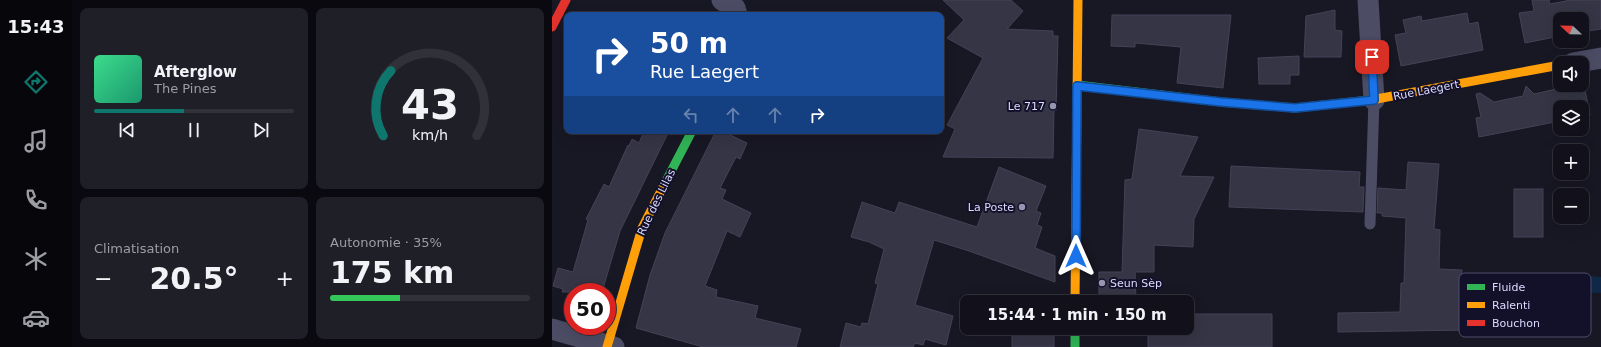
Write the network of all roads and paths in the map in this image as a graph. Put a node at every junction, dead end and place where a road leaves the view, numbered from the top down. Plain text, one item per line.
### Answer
1 (566, 0) edge
2 (722, 0) edge
3 (1368, 0) edge
4 (1074, 4) edge
5 (736, 12) edge
6 (552, 27) edge
7 (1601, 58) edge
8 (1589, 60) edge
9 (1553, 66) edge
10 (1077, 86) junction
11 (1374, 100) junction
12 (690, 134) edge
13 (1370, 224) dead end
14 (1075, 295) edge
15 (552, 329) edge
16 (1075, 335) edge
17 (609, 346) edge
18 (1075, 347) edge

1 - 6 street
2 - 5 street
3 - 11 street
4 - 10 street
7 - 8 street
9 - 11 street, Rue Laegert
10 - 11 street, Rue Laegert
10 - 14 street
11 - 13 lane
12 - 17 street, Rue des Lilas
15 - 17 street
16 - 18 street

